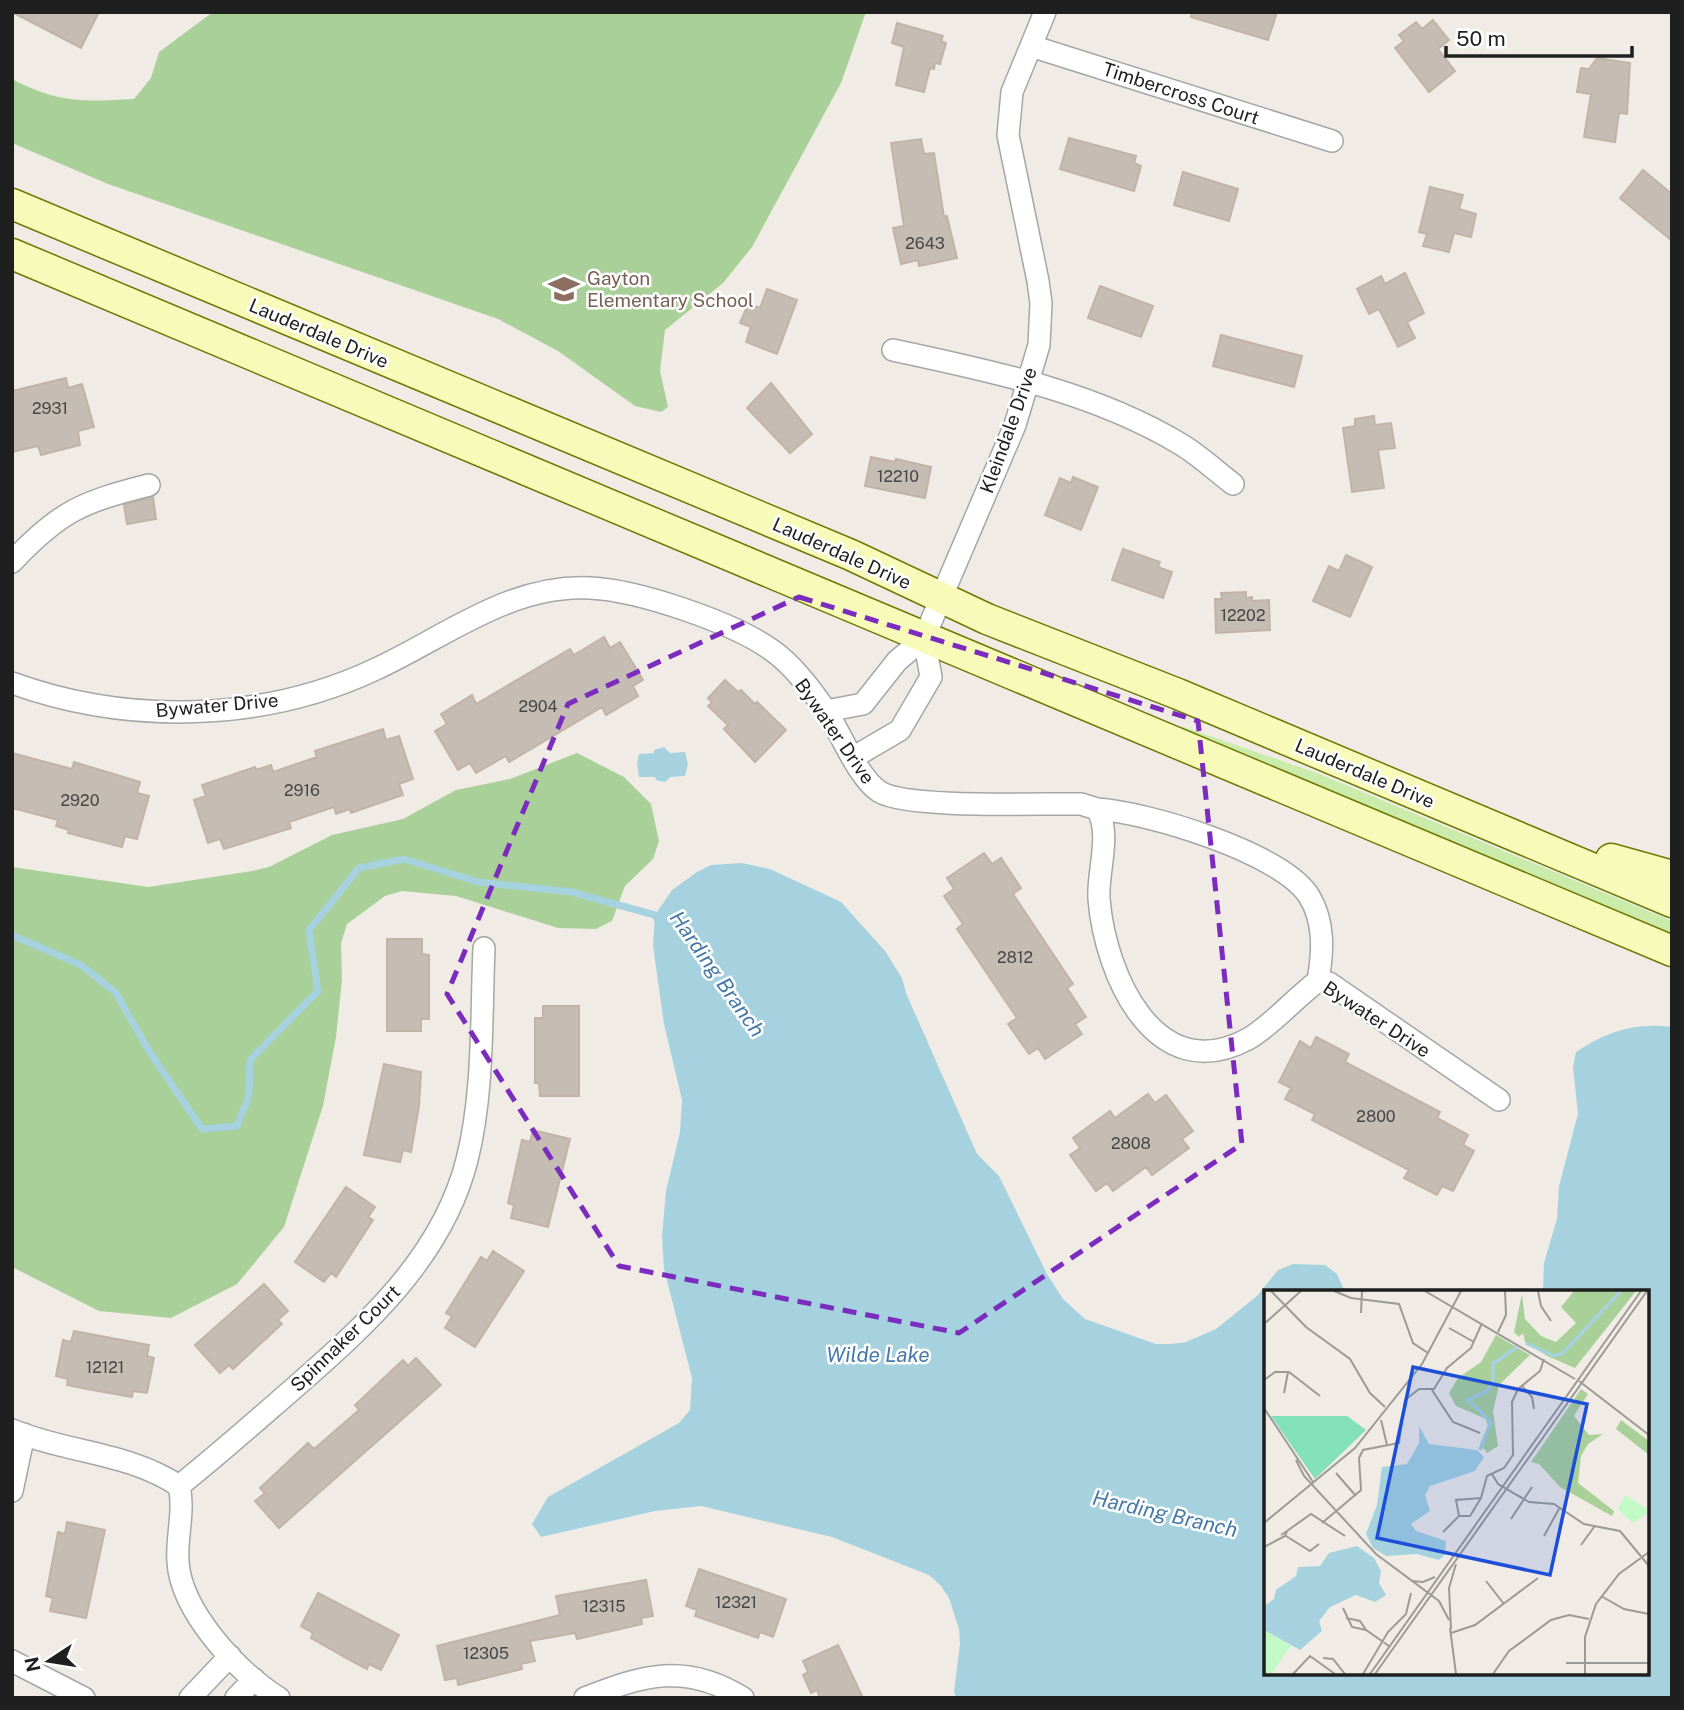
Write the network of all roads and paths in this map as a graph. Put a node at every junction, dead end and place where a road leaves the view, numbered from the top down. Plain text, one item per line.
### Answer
1 (1045, 12) edge
2 (1031, 46) junction
3 (1332, 141) dead end
4 (12, 204) edge
5 (12, 254) edge
6 (893, 350) dead end
7 (1028, 383) junction
8 (1233, 484) dead end
9 (149, 485) dead end
10 (12, 562) edge
11 (942, 597) junction
12 (924, 638) junction
13 (12, 683) edge
14 (826, 711) junction
15 (854, 757) junction
16 (1097, 809) junction
17 (1493, 827) junction
18 (1672, 876) edge
19 (1672, 902) edge
20 (484, 948) dead end
21 (1672, 951) edge
22 (1318, 981) junction
23 (1499, 1100) dead end
24 (18, 1432) edge
25 (179, 1486) junction
26 (12, 1491) edge
27 (230, 1656) junction
28 (12, 1661) edge
29 (254, 1679) junction
30 (84, 1698) edge
31 (190, 1698) edge
32 (236, 1698) edge
33 (279, 1698) edge
34 (585, 1698) edge
35 (743, 1698) edge

1 - 2 street, Kleindale Drive
2 - 3 street, Timbercross Court
2 - 7 street, Kleindale Drive
4 - 11 main road, Lauderdale Drive
5 - 12 main road
6 - 7 street
7 - 8 street
7 - 11 street, Kleindale Drive
9 - 10 street
11 - 12 street, Kleindale Drive
11 - 17 main road, Lauderdale Drive
12 - 14 street, Kleindale Drive
12 - 15 street
12 - 21 main road
13 - 14 street, Bywater Drive
14 - 15 street, Bywater Drive
15 - 16 street, Bywater Drive
16 - 22 street
16 - 22 street, Bywater Drive
17 - 18 main road
17 - 19 main road, Lauderdale Drive
20 - 25 street, Spinnaker Court
22 - 23 street, Bywater Drive
24 - 25 street
24 - 26 street
25 - 27 street
27 - 29 street
27 - 31 street
28 - 30 street
29 - 32 street
29 - 33 street
34 - 35 street

